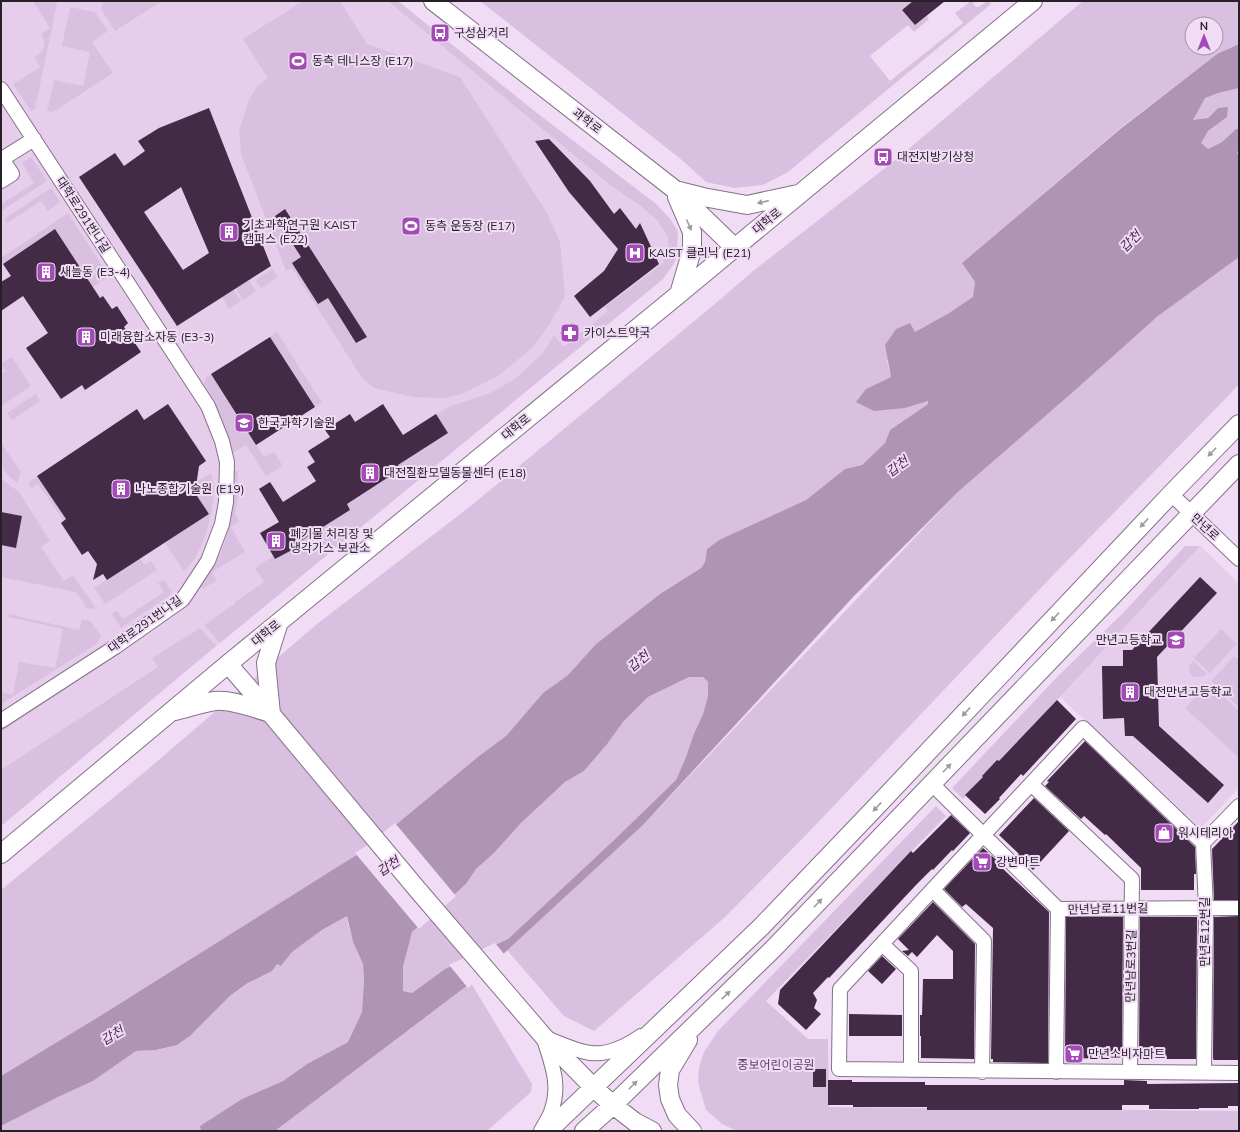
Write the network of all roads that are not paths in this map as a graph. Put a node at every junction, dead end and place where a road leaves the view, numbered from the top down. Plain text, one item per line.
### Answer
1 (433, 1) edge
2 (1033, 1) edge
3 (1, 89) edge
4 (34, 139) junction
5 (1, 181) edge
6 (674, 189) junction
7 (801, 193) junction
8 (734, 248) junction
9 (679, 294) junction
10 (1239, 424) edge
11 (1239, 464) edge
12 (1171, 494) junction
13 (1191, 514) junction
14 (1239, 559) edge
15 (279, 622) junction
16 (228, 664) junction
17 (170, 713) junction
18 (271, 714) junction
19 (1, 721) edge
20 (932, 784) junction
21 (1032, 784) junction
22 (1239, 806) edge
23 (984, 835) junction
24 (1203, 843) junction
25 (1, 854) edge
26 (933, 890) junction
27 (1206, 908) junction
28 (1239, 908) edge
29 (1058, 909) junction
30 (1132, 909) junction
31 (882, 944) junction
32 (666, 1018) junction
33 (702, 1019) junction
34 (544, 1037) junction
35 (911, 1070) junction
36 (982, 1072) junction
37 (1056, 1072) junction
38 (1130, 1072) junction
39 (1204, 1073) junction
40 (1239, 1073) edge
41 (594, 1088) junction
42 (613, 1105) junction
43 (647, 1129) edge
44 (541, 1131) edge
45 (548, 1131) edge
46 (584, 1131) edge
47 (692, 1131) edge

1 - 6 main road, 과학로
2 - 7 main road, 대학로
3 - 4 street, 대학로291번나길
4 - 5 street
4 - 19 street, 대학로291번나길
7 -> 6 main road
6 - 8 main road, 과학로
6 -> 9 main road
7 - 8 main road, 대학로
8 - 9 main road, 대학로
9 - 15 main road, 대학로
10 -> 12 main road
11 - 13 main road
12 - 13 street, 만년로
12 -> 32 main road
13 - 14 street, 만년로
20 -> 13 main road
15 - 16 main road, 대학로
15 - 18 main road
16 - 17 main road, 대학로
16 - 18 main road
17 - 18 main road
17 - 25 main road, 대학로
18 - 34 main road
20 - 23 street, 만년남로11번길
33 -> 20 main road
21 - 23 street
21 - 24 street
21 - 30 street, 만년남로3번길
22 - 24 street
23 - 26 street
23 - 29 street, 만년남로11번길
24 - 27 street, 만년로12번길
26 - 31 street
26 - 36 street
27 - 28 street, 만년남로11번길
27 - 30 street, 만년남로11번길
27 - 39 street, 만년로12번길
29 - 30 street, 만년남로11번길
29 - 37 street
30 - 38 street, 만년남로3번길
31 - 35 street
31 - 35 street
32 - 34 street
32 - 41 main road
42 -> 33 main road
33 - 47 main road
34 - 41 main road
34 - 44 street
35 - 36 street
36 - 37 street
37 - 38 street
38 - 39 street
39 - 40 street
41 - 42 main road
41 - 45 main road
42 - 43 main road
42 - 46 main road

